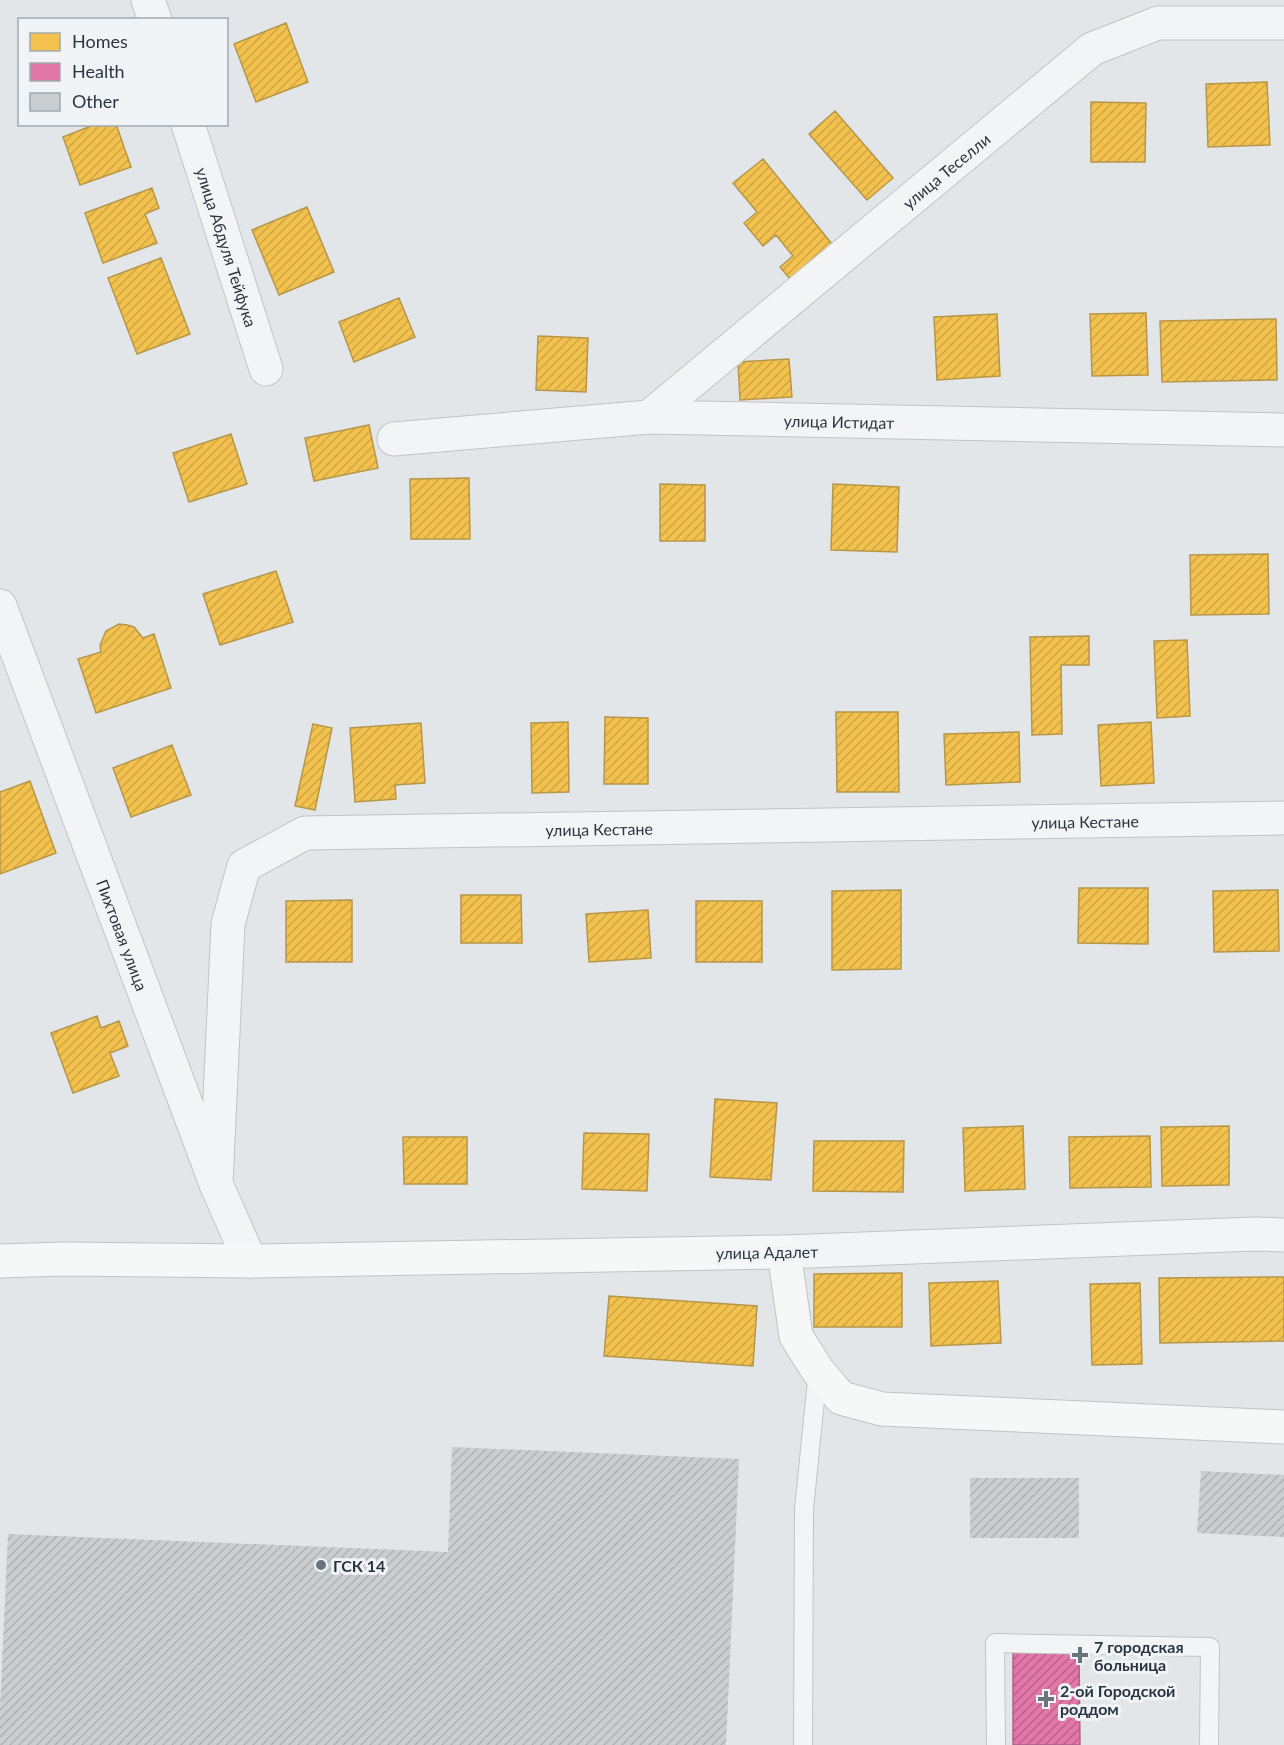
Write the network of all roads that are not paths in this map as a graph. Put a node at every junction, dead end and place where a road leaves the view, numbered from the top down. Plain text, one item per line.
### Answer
1 (148, 0) edge
2 (154, 18) edge
3 (1284, 23) edge
4 (189, 126) edge
5 (266, 369) dead end
6 (649, 417) junction
7 (1284, 430) edge
8 (393, 439) dead end
9 (0, 606) edge
10 (1284, 818) edge
11 (216, 1184) junction
12 (1284, 1235) edge
13 (784, 1252) junction
14 (0, 1261) edge
15 (250, 1261) junction
16 (818, 1371) junction
17 (1284, 1427) edge
18 (803, 1745) edge
19 (996, 1745) edge
20 (1209, 1745) edge

1 - 2 street
3 - 6 street, улица Теселли
4 - 5 street, улица Абдуля Тейфука
6 - 7 street, улица Истидат
6 - 8 street, улица Истидат
9 - 11 street, Пихтовая улица
10 - 11 street, улица Кестане
11 - 15 street, Пихтовая улица
12 - 13 street, улица Адалет
13 - 15 street, улица Адалет
13 - 16 street
14 - 15 street, улица Адалет
16 - 17 street
16 - 18 lane
19 - 20 lane

